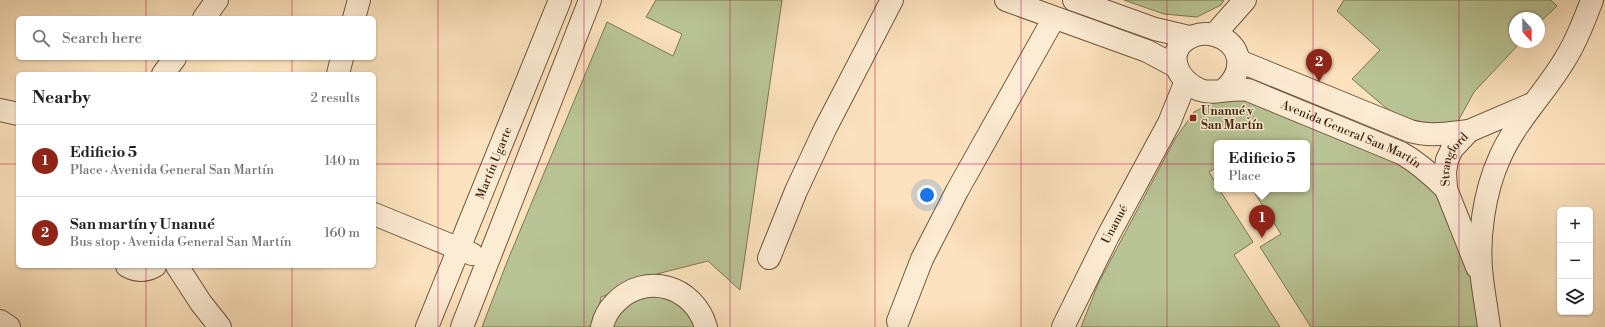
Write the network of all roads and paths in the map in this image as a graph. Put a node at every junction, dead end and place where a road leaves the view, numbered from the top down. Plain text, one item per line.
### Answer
1 (217, 0) edge
2 (359, 0) edge
3 (560, 0) edge
4 (590, 0) edge
5 (892, 0) edge
6 (1006, 0) edge
7 (1074, 0) edge
8 (1592, 0) edge
9 (1244, 2) edge
10 (205, 16) edge
11 (355, 16) edge
12 (1054, 18) junction
13 (1190, 37) junction
14 (1228, 47) junction
15 (174, 60) edge
16 (342, 60) edge
17 (164, 72) edge
18 (338, 72) edge
19 (1181, 74) junction
20 (1216, 91) junction
21 (1532, 104) junction
22 (0, 110) edge
23 (16, 114) edge
24 (1169, 123) junction
25 (1469, 132) junction
26 (1446, 189) junction
27 (376, 215) edge
28 (459, 249) junction
29 (769, 258) dead end
30 (488, 260) junction
31 (130, 268) edge
32 (148, 268) edge
33 (178, 268) edge
34 (1481, 277) junction
35 (898, 321) dead end
36 (0, 322) edge
37 (9, 327) edge
38 (220, 327) edge
39 (427, 327) edge
40 (462, 327) edge
41 (602, 327) edge
42 (706, 327) edge
43 (1063, 327) edge
44 (1489, 327) edge

1 - 10 street
2 - 11 street
3 - 28 street, Martín Ugarte
4 - 30 street
5 - 29 street
6 - 12 street
7 - 13 street
8 - 21 street, Strangford
9 - 14 street
12 - 19 street
12 - 35 street
13 - 14 street
13 - 19 street
14 - 20 street
14 - 25 street, Avenida General San Martín
15 - 17 street
16 - 18 street
19 - 20 street
19 - 24 street, Unanué
20 - 24 street, Unanué
20 - 26 street, Avenida General San Martín
21 - 25 street, Strangford
21 - 34 street, Strangford
22 - 23 street
24 - 43 street, Unanué
25 - 26 street, Strangford
26 - 34 street, Strangford
27 - 28 street
28 - 30 street
28 - 39 street, Martín Ugarte
30 - 40 street
31 - 32 street
33 - 38 street
34 - 44 street, Strangford
36 - 37 street
41 - 42 street

